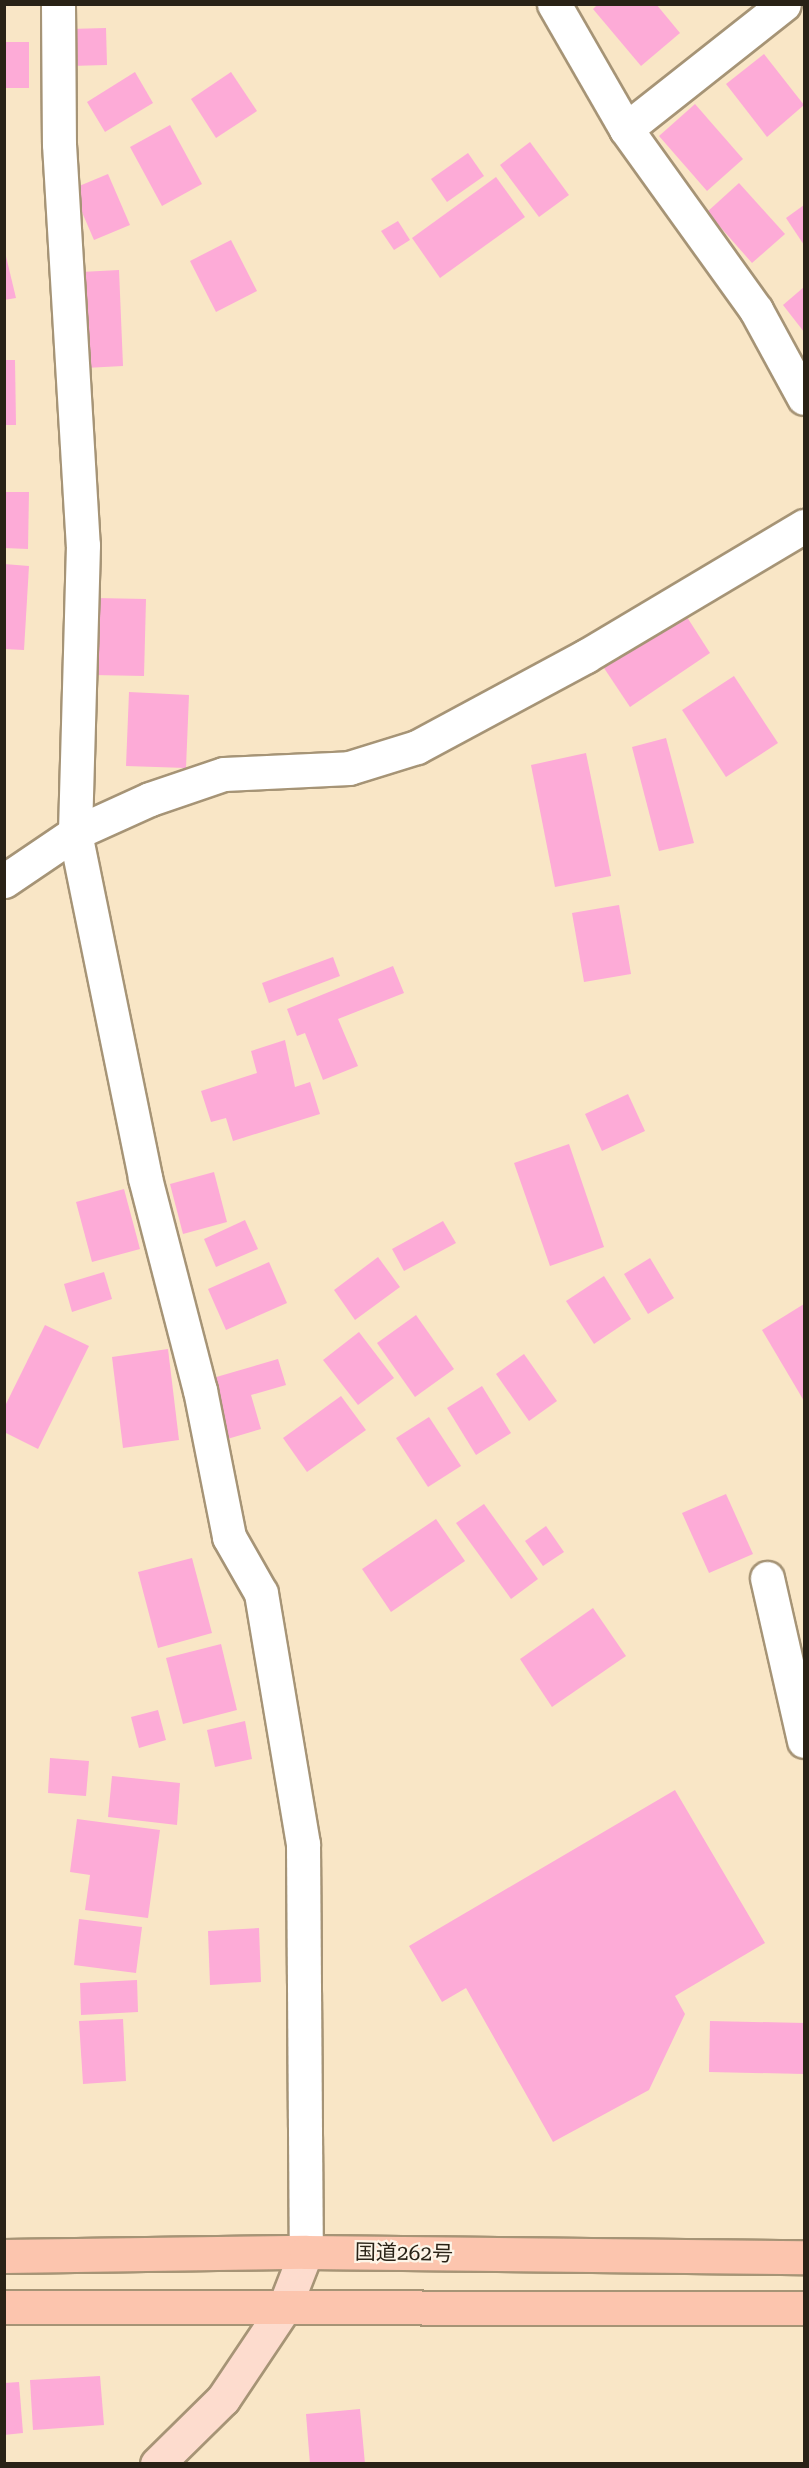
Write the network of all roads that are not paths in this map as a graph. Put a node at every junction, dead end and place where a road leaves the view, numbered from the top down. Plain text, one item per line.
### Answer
1 (58, 4) edge
2 (554, 4) edge
3 (784, 4) edge
4 (626, 129) junction
5 (804, 398) edge
6 (804, 526) edge
7 (75, 833) junction
8 (4, 881) edge
9 (767, 1578) dead end
10 (804, 1741) edge
11 (306, 2252) junction
12 (4, 2256) edge
13 (804, 2257) edge
14 (4, 2307) edge
15 (284, 2308) junction
16 (804, 2308) edge
17 (157, 2463) edge

1 - 7 street
2 - 4 street
3 - 4 street
4 - 5 street
6 - 7 street
7 - 8 street
7 - 11 street
9 - 10 street
11 - 12 highway, 国道262号
11 - 13 highway, 国道262号
11 - 15 main road
14 - 15 highway
15 - 16 highway
15 - 17 main road

